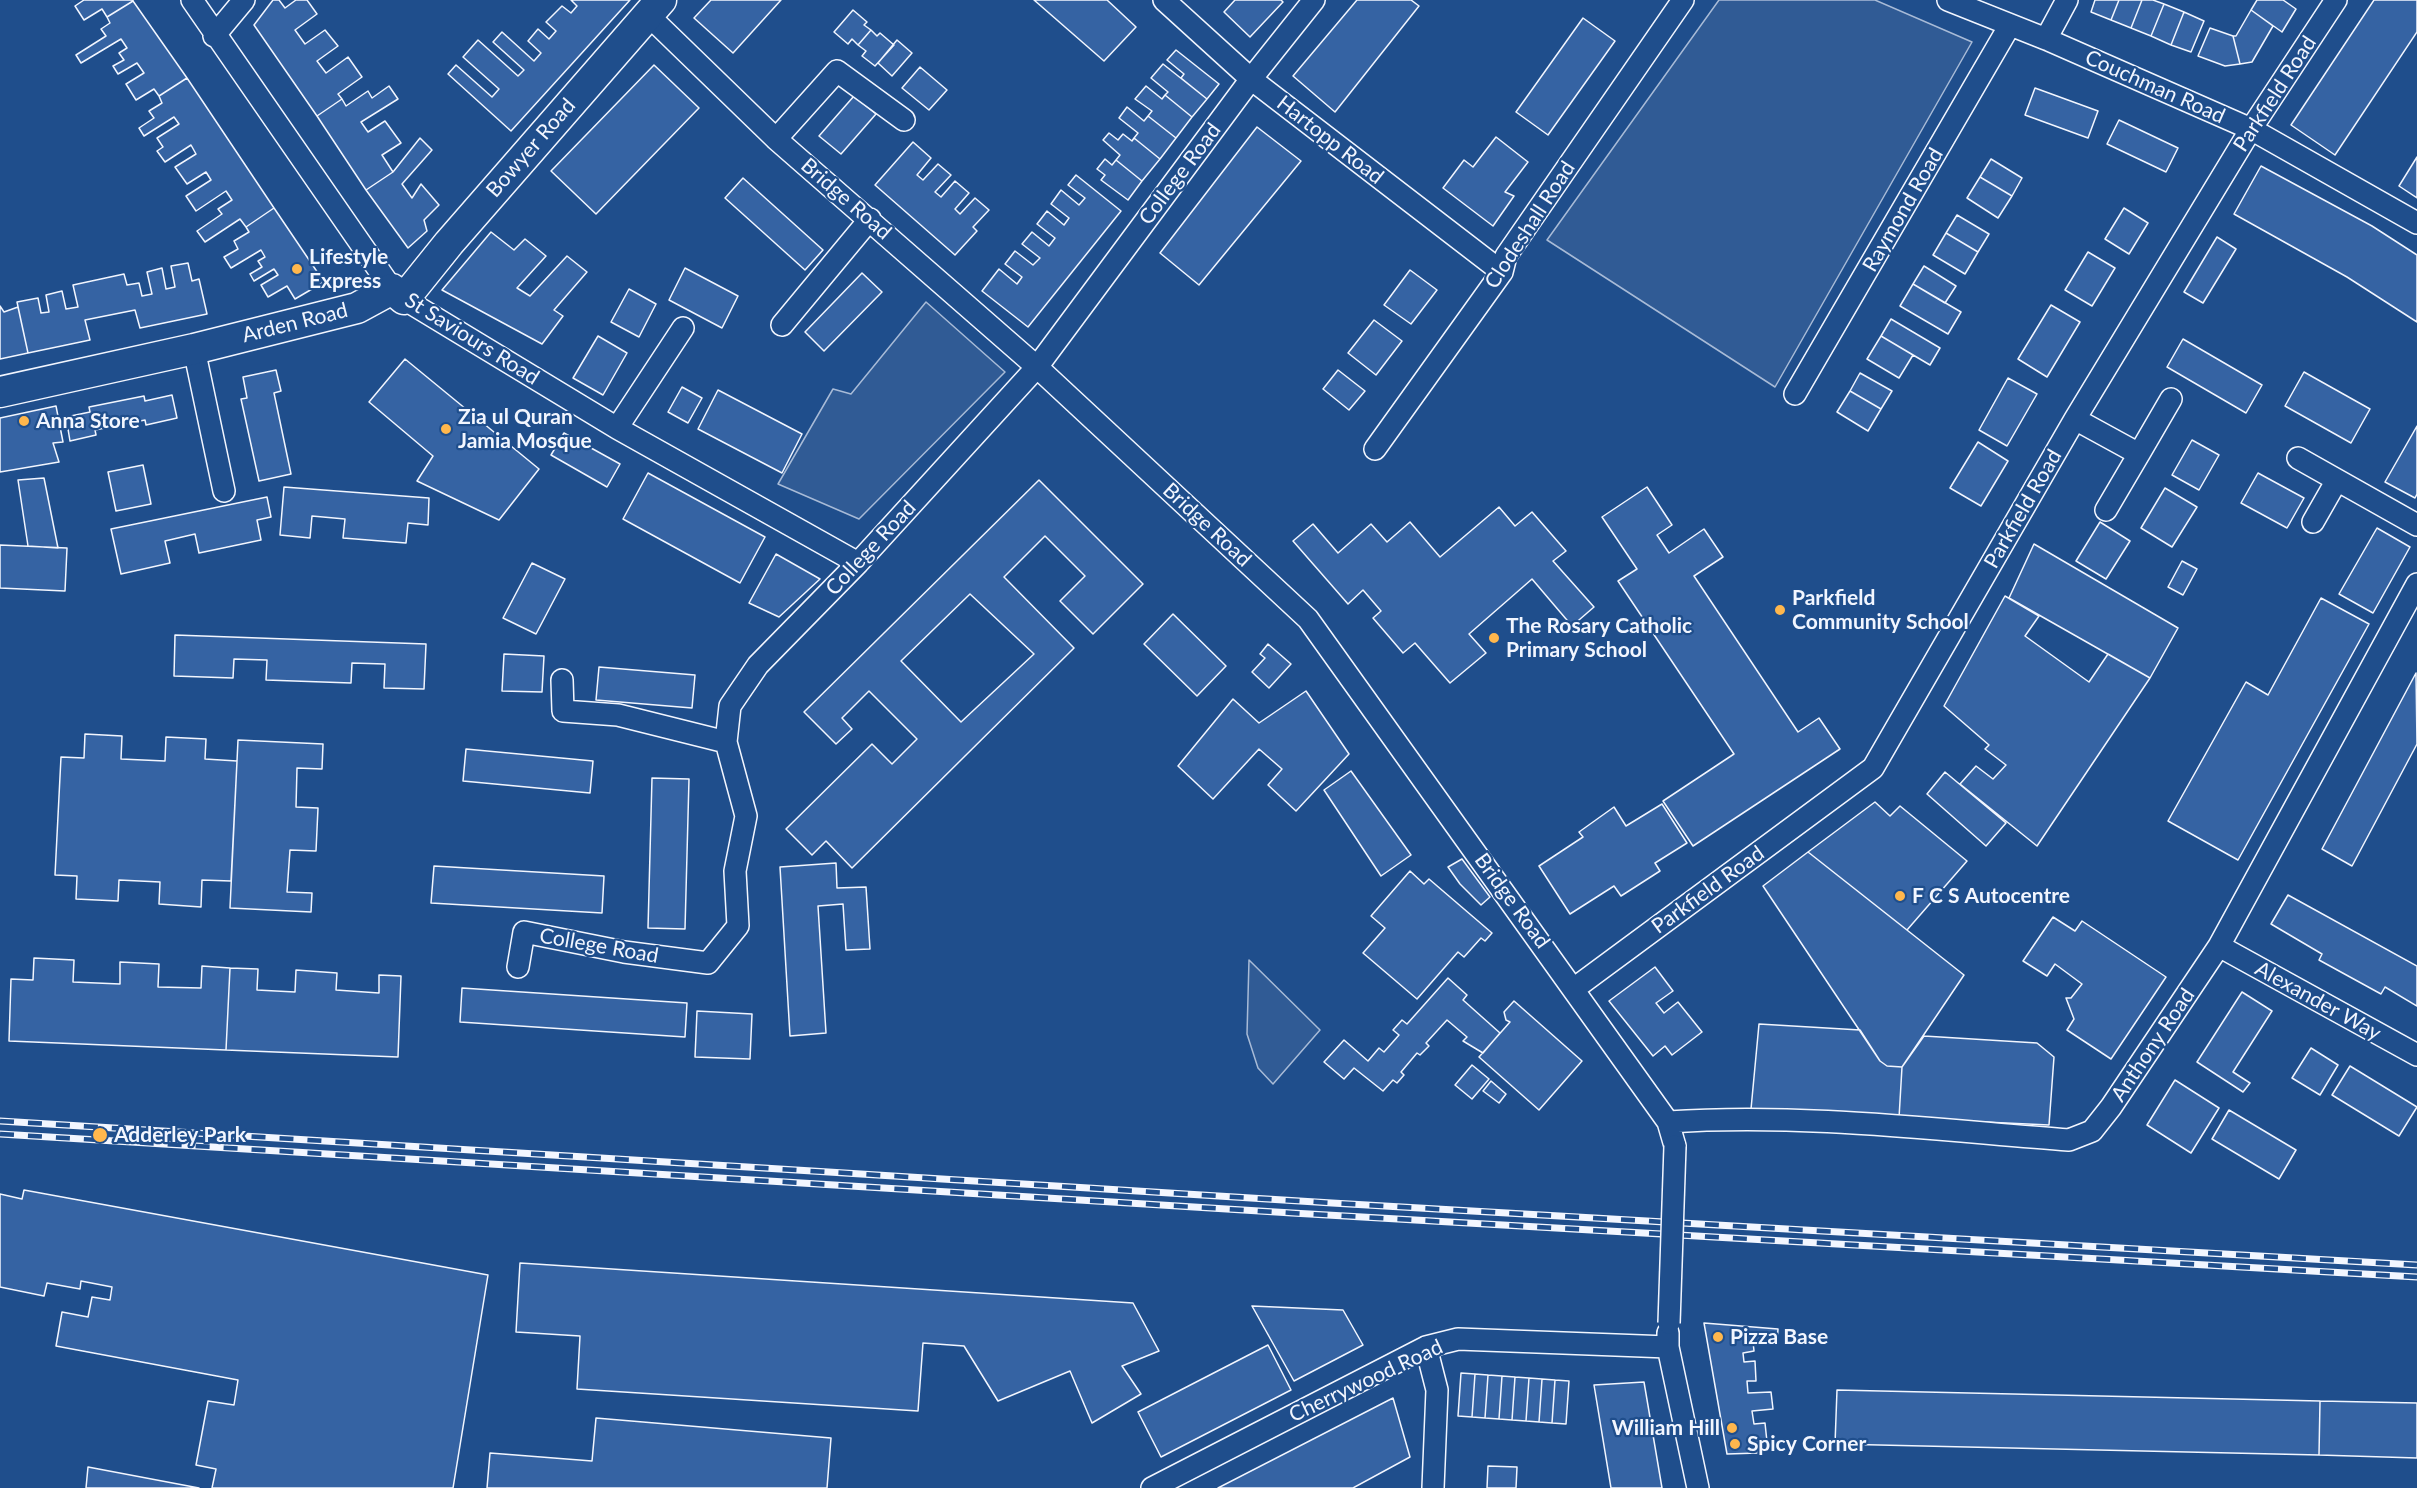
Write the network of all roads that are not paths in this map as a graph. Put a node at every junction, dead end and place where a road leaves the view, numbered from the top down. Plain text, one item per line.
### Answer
1 (192, 0) edge
2 (244, 0) edge
3 (1164, 0) edge
4 (1314, 0) edge
5 (1683, 0) edge
6 (1948, 0) edge
7 (2067, 0) edge
8 (2336, 0) edge
9 (654, 7) edge
10 (2010, 25) junction
11 (214, 36) junction
12 (2046, 39) junction
13 (1251, 79) junction
14 (904, 120) dead end
15 (2251, 129) junction
16 (776, 139) junction
17 (870, 219) junction
18 (2417, 223) edge
19 (1502, 272) junction
20 (398, 294) junction
21 (782, 325) dead end
22 (683, 328) dead end
23 (194, 349) junction
24 (1036, 367) junction
25 (0, 392) edge
26 (1795, 394) dead end
27 (2171, 399) dead end
28 (2074, 419) junction
29 (616, 428) junction
30 (1375, 449) dead end
31 (2139, 454) junction
32 (2298, 458) dead end
33 (2337, 480) junction
34 (224, 491) dead end
35 (2106, 510) dead end
36 (2313, 522) dead end
37 (2417, 525) edge
38 (858, 563) junction
39 (2417, 584) edge
40 (562, 680) dead end
41 (726, 742) junction
42 (2219, 946) junction
43 (518, 967) dead end
44 (1575, 988) junction
45 (2417, 1055) edge
46 (1668, 1122) junction
47 (1426, 1347) junction
48 (1668, 1347) junction
49 (1152, 1488) edge
50 (1433, 1488) edge
51 (1698, 1488) edge
52 (1712, 1488) edge

1 - 11 street, St Saviours Road
2 - 11 street
3 - 13 street, Hartopp Road
4 - 13 street, College Road
5 - 19 street, Clodeshall Road
6 - 10 street, Couchman Road
7 - 12 street
8 - 15 street, Parkfield Road
9 - 16 street, Bridge Road
9 - 20 main road, Bowyer Road
10 - 12 street, Couchman Road
10 - 26 street, Raymond Road
11 - 20 street, St Saviours Road
12 - 15 street, Couchman Road
13 - 19 street, Hartopp Road
13 - 24 street, College Road
14 - 16 street
15 - 18 street, Couchman Road
15 - 28 street, Parkfield Road
16 - 17 street, Bridge Road
17 - 21 street
17 - 24 street, Bridge Road
19 - 30 street, Clodeshall Road
20 - 23 main road, Arden Road
20 - 29 street, St Saviours Road
22 - 29 street
23 - 25 main road, Arden Road
23 - 34 street
24 - 38 street, College Road
24 - 44 street, Bridge Road
27 - 31 street
28 - 31 street
28 - 44 street, Parkfield Road
29 - 38 street, St Saviours Road
31 - 35 street
32 - 33 street
33 - 36 street
33 - 37 street
38 - 41 street, College Road
39 - 42 street, Anthony Road
40 - 41 street
41 - 43 street, College Road
42 - 45 street, Alexander Way
42 - 46 street, Anthony Road
44 - 46 street, Bridge Road
46 - 48 street, Bridge Road, bridge
47 - 48 street, Cherrywood Road
47 - 49 street, Cherrywood Road
47 - 50 street
48 - 51 street
51 - 52 street

